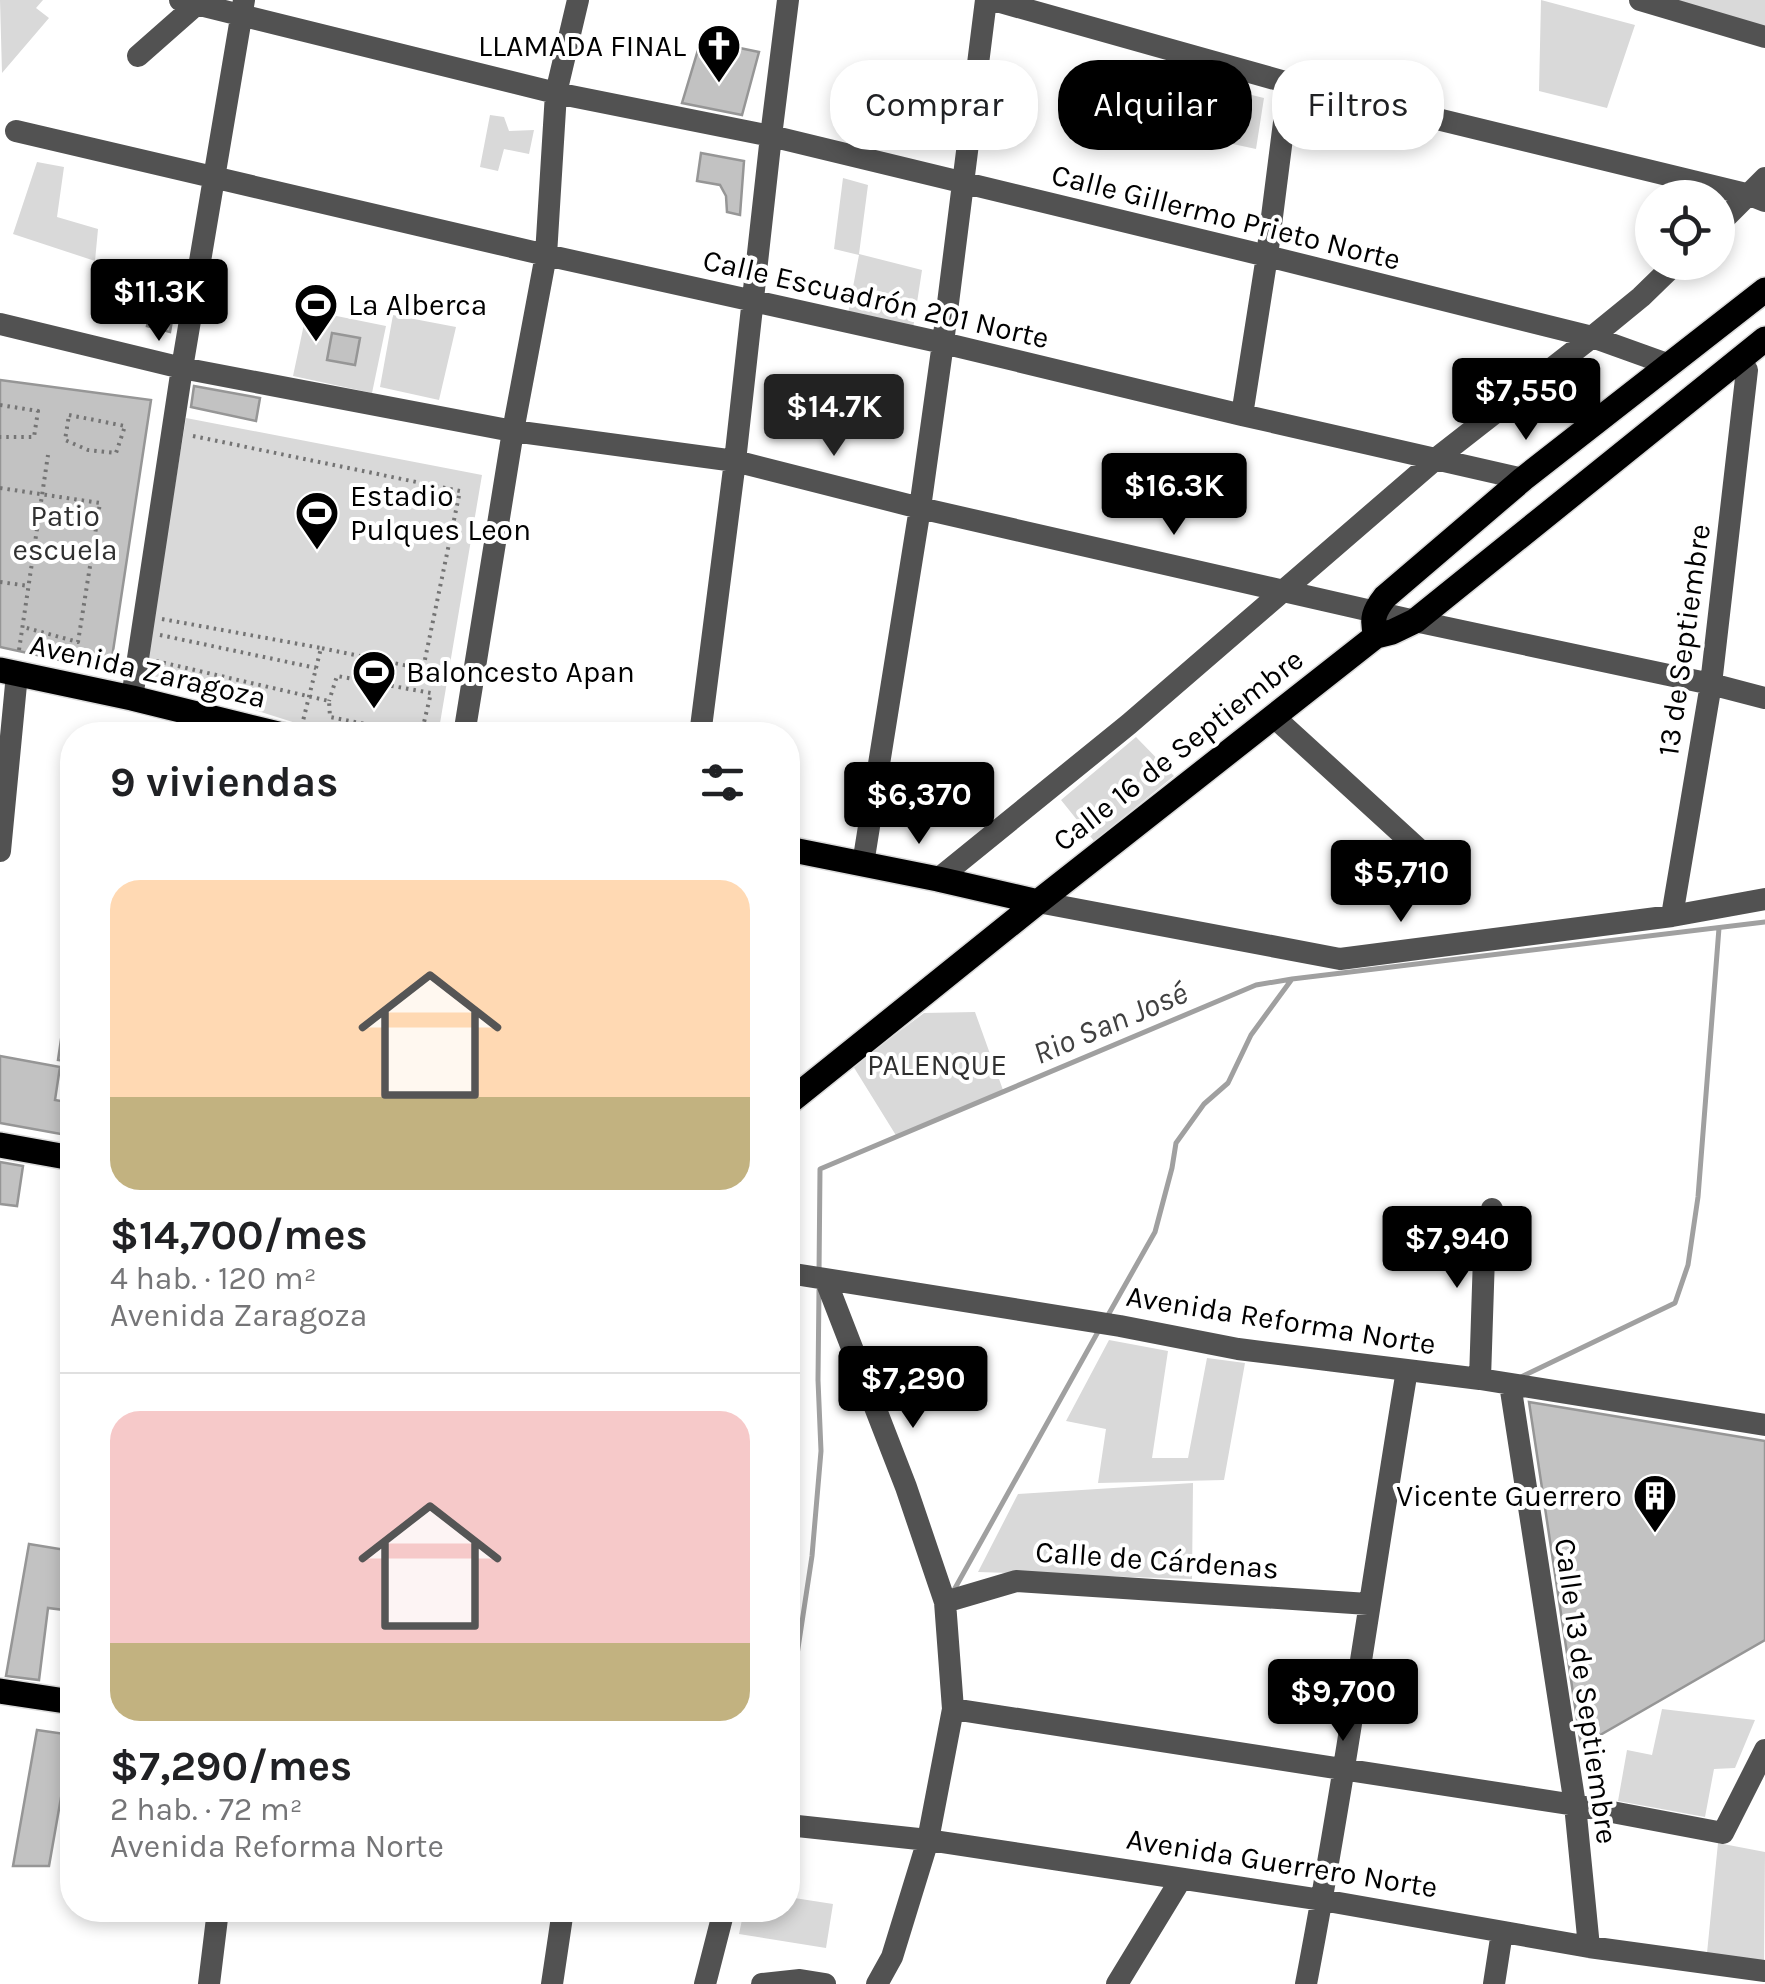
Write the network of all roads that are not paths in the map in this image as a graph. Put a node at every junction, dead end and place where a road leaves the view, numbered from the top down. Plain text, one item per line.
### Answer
1 (578, 0) edge
2 (788, 0) edge
3 (989, 0) edge
4 (1640, 0) edge
5 (189, 2) edge
6 (243, 7) edge
7 (1765, 37) edge
8 (138, 56) dead end
9 (1272, 78) edge
10 (556, 93) junction
11 (1444, 119) edge
12 (16, 131) dead end
13 (770, 136) junction
14 (1280, 150) edge
15 (216, 177) junction
16 (964, 184) junction
17 (1760, 191) edge
18 (1735, 211) edge
19 (546, 255) junction
20 (1267, 256) junction
21 (1659, 280) edge
22 (1765, 290) edge
23 (752, 302) junction
24 (0, 324) edge
25 (1592, 337) junction
26 (1765, 339) edge
27 (944, 344) junction
28 (1670, 365) junction
29 (182, 368) junction
30 (1749, 371) edge
31 (1242, 415) junction
32 (513, 431) junction
33 (1437, 458) junction
34 (736, 461) junction
35 (1524, 479) junction
36 (920, 508) junction
37 (1285, 590) junction
38 (1414, 621) junction
39 (1375, 623) junction
40 (12, 664) edge
41 (1711, 684) junction
42 (132, 698) junction
43 (1765, 698) edge
44 (1273, 716) junction
45 (219, 722) edge
46 (466, 722) edge
47 (702, 722) edge
48 (800, 851) edge
49 (0, 852) edge
50 (863, 864) junction
51 (1436, 865) dead end
52 (938, 878) junction
53 (1765, 899) edge
54 (1038, 902) junction
55 (1672, 916) junction
56 (800, 1093) edge
57 (0, 1145) edge
58 (60, 1156) edge
59 (1492, 1209) dead end
60 (800, 1275) edge
61 (826, 1280) junction
62 (1407, 1370) junction
63 (1480, 1379) junction
64 (1510, 1384) junction
65 (1765, 1425) edge
66 (945, 1602) junction
67 (1368, 1604) junction
68 (0, 1691) edge
69 (60, 1700) edge
70 (953, 1709) junction
71 (1765, 1750) edge
72 (1344, 1770) junction
73 (1575, 1805) junction
74 (800, 1826) edge
75 (928, 1840) junction
76 (1181, 1879) junction
77 (1322, 1900) junction
78 (217, 1922) edge
79 (561, 1922) edge
80 (721, 1922) edge
81 (1502, 1932) junction
82 (1589, 1947) junction
83 (1765, 1971) edge
84 (209, 1984) edge
85 (552, 1984) edge
86 (705, 1984) edge
87 (762, 1984) edge
88 (826, 1984) edge
89 (878, 1984) edge
90 (1118, 1984) edge
91 (1306, 1984) edge
92 (1494, 1984) edge

1 - 10 street
2 - 13 street
3 - 9 street
3 - 16 street
4 - 7 street
5 - 6 street, Calle Gillermo Prieto Norte
5 - 8 street
6 - 10 street, Calle Gillermo Prieto Norte
6 - 15 street
10 - 13 street, Calle Gillermo Prieto Norte
10 - 19 street
11 - 17 street
12 - 15 street, Calle Escuadrón 201 Norte
13 - 16 street, Calle Gillermo Prieto Norte
13 - 23 street
14 - 20 street
15 - 19 street, Calle Escuadrón 201 Norte
15 - 29 street
16 - 20 street, Calle Gillermo Prieto Norte
16 - 27 street
17 - 18 street
19 - 23 street, Calle Escuadrón 201 Norte
19 - 32 street
20 - 25 street, Calle Gillermo Prieto Norte
20 - 31 street
21 - 25 street
22 - 28 main road, Calle 16 de Septiembre
23 - 27 street, Calle Escuadrón 201 Norte
23 - 34 street
24 - 29 street
25 - 28 street, Calle Gillermo Prieto Norte
25 - 33 street
26 - 30 main road, Calle 16 de Septiembre
27 - 31 street, Calle Escuadrón 201 Norte
27 - 36 street
28 - 35 main road, Calle 16 de Septiembre
29 - 32 street
29 - 42 street
30 - 38 main road, Calle 16 de Septiembre
30 - 41 street, 13 de Septiembre
31 - 33 street, Calle Escuadrón 201 Norte
32 - 34 street
32 - 46 street
33 - 35 street, Calle Escuadrón 201 Norte
33 - 37 street
34 - 36 street
34 - 47 street
35 - 39 main road, Calle 16 de Septiembre
36 - 37 street
36 - 50 street
37 - 39 street
37 - 52 street
38 - 39 main road, Calle 16 de Septiembre
38 - 41 street
39 - 44 main road, Calle 16 de Septiembre
40 - 42 main road, Avenida Zaragoza
40 - 49 street
41 - 43 street
41 - 55 street, 13 de Septiembre
42 - 45 main road, Avenida Zaragoza
44 - 51 street
44 - 54 main road, Calle 16 de Septiembre
48 - 50 main road
50 - 52 main road
52 - 54 main road
53 - 55 street
54 - 55 street
54 - 56 main road, Calle 16 de Septiembre
57 - 58 main road
59 - 63 street
60 - 61 street, Avenida Reforma Norte
61 - 62 street, Avenida Reforma Norte
61 - 66 street
62 - 63 street, Avenida Reforma Norte
62 - 67 street
63 - 64 street, Avenida Reforma Norte
64 - 65 street, Avenida Reforma Norte
64 - 73 street, Calle 13 de Septiembre
66 - 67 street, Calle de Cárdenas
66 - 70 street
67 - 72 street
68 - 69 main road
70 - 72 street
70 - 75 street
71 - 73 street
72 - 73 street
72 - 77 street
73 - 82 street, Calle 13 de Septiembre
74 - 75 street, Avenida Guerrero Norte
75 - 76 street, Avenida Guerrero Norte
75 - 89 street
76 - 77 street, Avenida Guerrero Norte
76 - 90 street
77 - 81 street, Avenida Guerrero Norte
77 - 91 street
78 - 84 street
79 - 85 street
80 - 86 street
81 - 82 street, Avenida Guerrero Norte
81 - 92 street
82 - 83 street, Avenida Guerrero Norte
87 - 88 street

